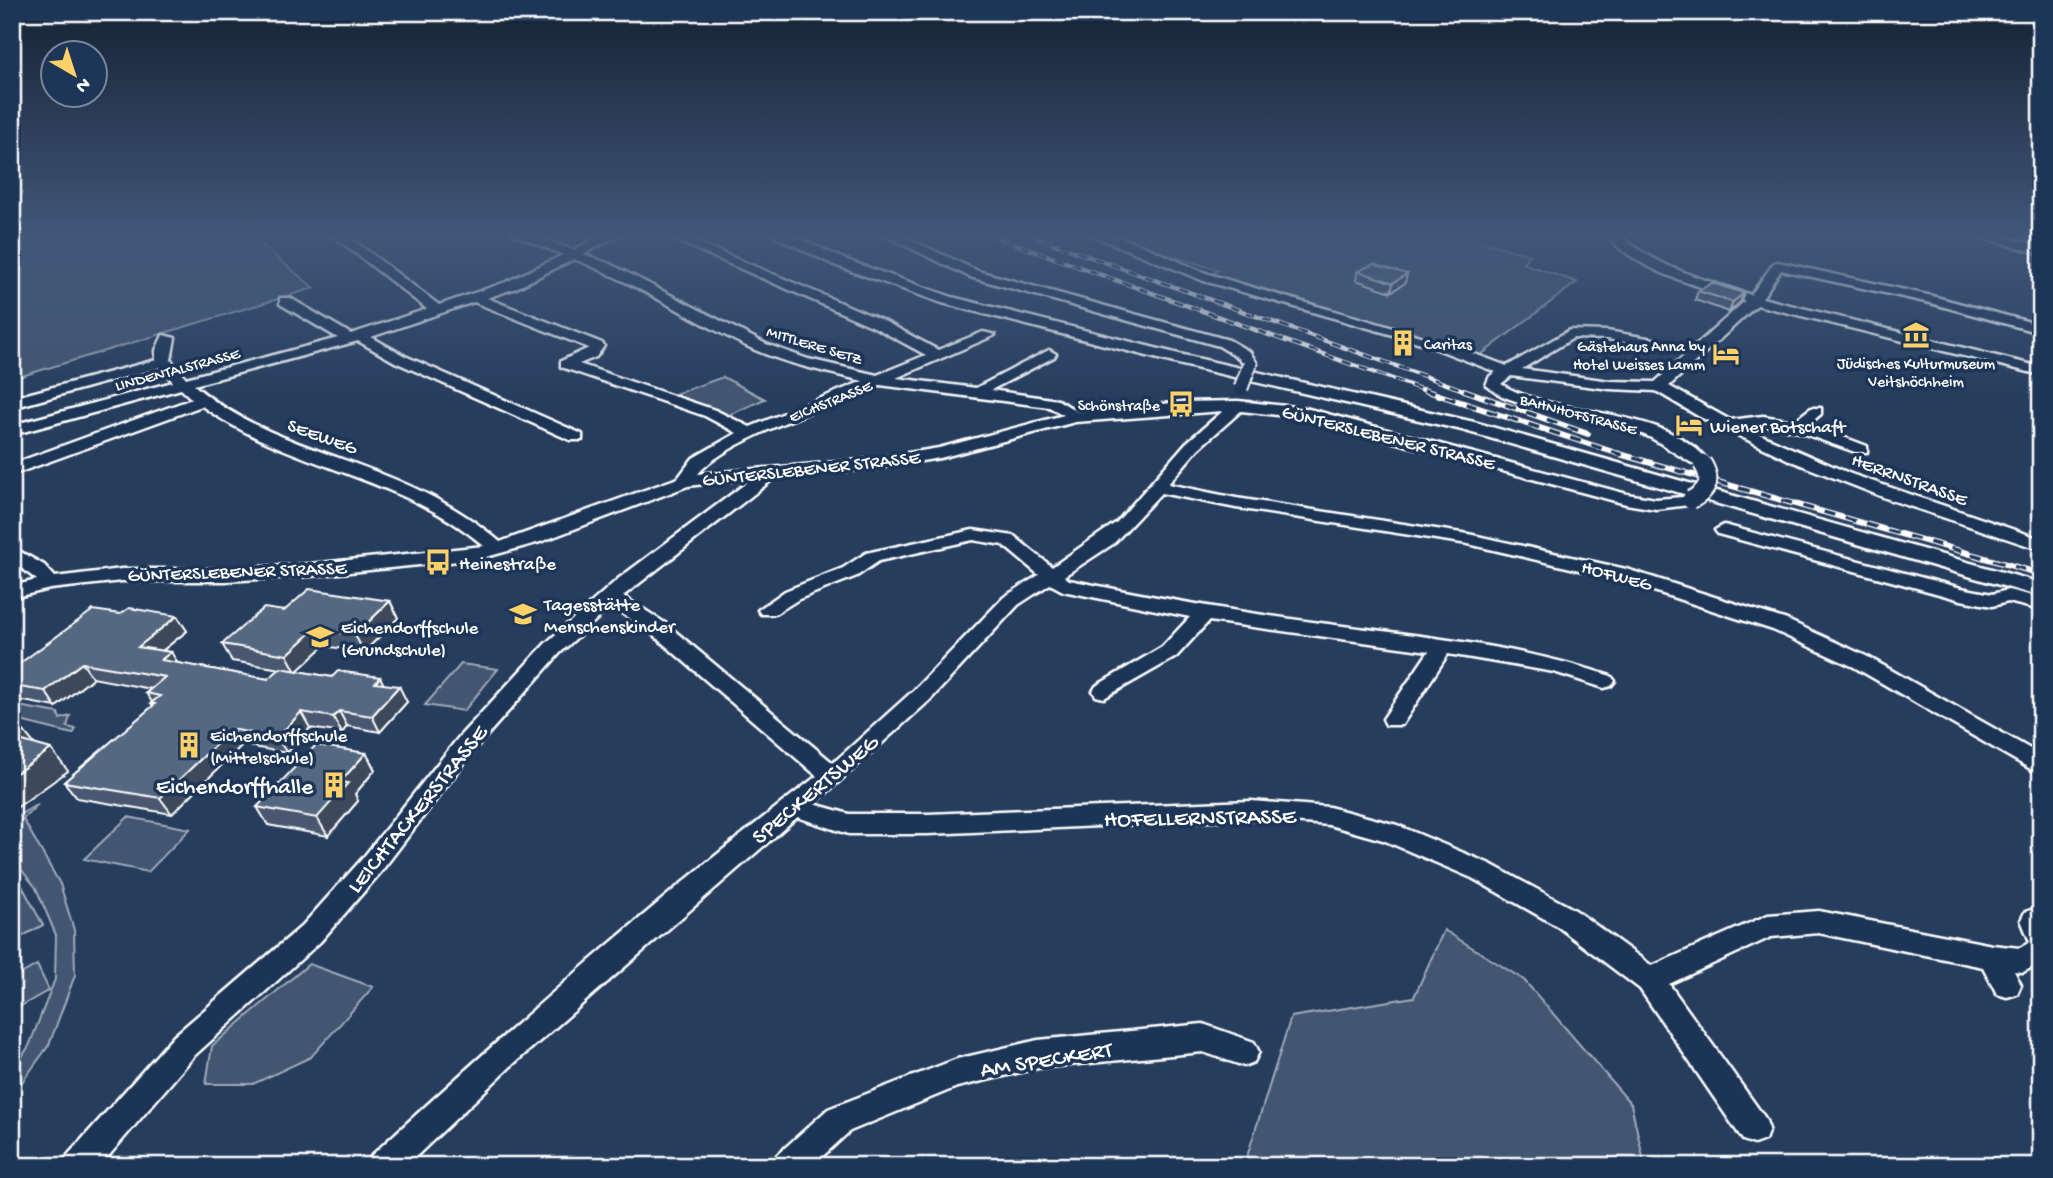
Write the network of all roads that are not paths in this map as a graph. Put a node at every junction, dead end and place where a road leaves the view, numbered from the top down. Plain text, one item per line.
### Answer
1 (410, 289) edge
2 (497, 289) edge
3 (649, 289) edge
4 (796, 289) edge
5 (916, 289) edge
6 (1028, 289) edge
7 (1247, 289) edge
8 (1722, 289) edge
9 (1762, 289) edge
10 (1882, 289) edge
11 (476, 298) junction
12 (1754, 300) junction
13 (285, 301) dead end
14 (436, 309) junction
15 (2040, 329) edge
16 (988, 335) dead end
17 (168, 338) dead end
18 (355, 338) junction
19 (1654, 343) dead end
20 (1049, 354) dead end
21 (936, 355) junction
22 (164, 362) junction
23 (1250, 364) joint
24 (1507, 371) junction
25 (2041, 371) edge
26 (878, 380) junction
27 (186, 384) junction
28 (1659, 387) junction
29 (980, 394) junction
30 (1239, 397) junction
31 (203, 400) junction
32 (12, 404) edge
33 (1816, 411) dead end
34 (1074, 418) junction
35 (1729, 425) junction
36 (1797, 426) junction
37 (12, 430) edge
38 (749, 433) junction
39 (576, 437) dead end
40 (1861, 449) dead end
41 (12, 470) edge
42 (773, 471) junction
43 (684, 482) junction
44 (1158, 487) junction
45 (1691, 500) joint
46 (1724, 530) dead end
47 (2041, 545) edge
48 (498, 549) junction
49 (12, 553) edge
50 (1051, 576) junction
51 (50, 583) junction
52 (2041, 590) edge
53 (12, 592) edge
54 (611, 597) junction
55 (2041, 604) edge
56 (768, 610) dead end
57 (1204, 614) junction
58 (1443, 646) junction
59 (1604, 681) dead end
60 (1104, 691) dead end
61 (1394, 719) dead end
62 (2041, 766) edge
63 (832, 776) junction
64 (794, 807) junction
65 (2041, 949) edge
66 (1992, 957) junction
67 (1650, 980) junction
68 (2007, 985) dead end
69 (1244, 1052) dead end
70 (1754, 1129) dead end
71 (79, 1166) edge
72 (383, 1166) edge
73 (788, 1166) edge

1 - 14 street
2 - 11 street, LINDENTALSTRASSE
3 - 26 street, MITTLERE SETZ
4 - 21 street
5 - 52 main road
6 - 23 street
7 - 24 street
8 - 12 street
9 - 12 street
10 - 15 street
11 - 14 street, LINDENTALSTRASSE
11 - 38 street
12 - 25 street
12 - 28 street
13 - 18 street
14 - 18 street, LINDENTALSTRASSE
16 - 21 street, EICHSTRASSE
17 - 22 street
18 - 27 street, LINDENTALSTRASSE
18 - 39 street
19 - 24 street
20 - 29 street
21 - 26 street, EICHSTRASSE
22 - 27 street, SEEWEG
22 - 32 street
23 - 30 street, bridge
24 - 28 street, BAHNHOFSTRASSE
24 - 45 street, BAHNHOFSTRASSE, bridge
26 - 29 street, MITTLERE SETZ
26 - 38 street, EICHSTRASSE
27 - 31 street, SEEWEG
27 - 37 street, LINDENTALSTRASSE
28 - 35 street, HERRNSTRASSE
29 - 34 street, MITTLERE SETZ
30 - 34 street, GÜNTERSLEBENER STRASSE
30 - 44 street, SPECKERTSWEG
30 - 45 street, GÜNTERSLEBENER STRASSE
31 - 41 street
31 - 48 street, SEEWEG
33 - 36 street
34 - 42 street, GÜNTERSLEBENER STRASSE
35 - 36 street, HERRNSTRASSE
35 - 47 street, HERRNSTRASSE
36 - 40 street, HERRNSTRASSE
38 - 43 street, EICHSTRASSE
42 - 43 street, GÜNTERSLEBENER STRASSE
42 - 54 street, LEICHTACKERSTRASSE
43 - 48 street, GÜNTERSLEBENER STRASSE
44 - 50 street, SPECKERTSWEG
44 - 62 street, HOFWEG
46 - 55 street
48 - 51 street, GÜNTERSLEBENER STRASSE
49 - 51 street
50 - 56 street
50 - 57 street
50 - 63 street, SPECKERTSWEG
51 - 53 street, GÜNTERSLEBENER STRASSE
54 - 63 street
54 - 71 street, LEICHTACKERSTRASSE
57 - 58 street
57 - 60 street
58 - 59 street
58 - 61 street
63 - 64 street, SPECKERTSWEG
64 - 67 street, HOFELLERNSTRASSE
64 - 72 street, SPECKERTSWEG
65 - 66 street
66 - 67 street
66 - 68 street
67 - 70 street, HOFELLERNSTRASSE
69 - 73 street, AM SPECKERT

